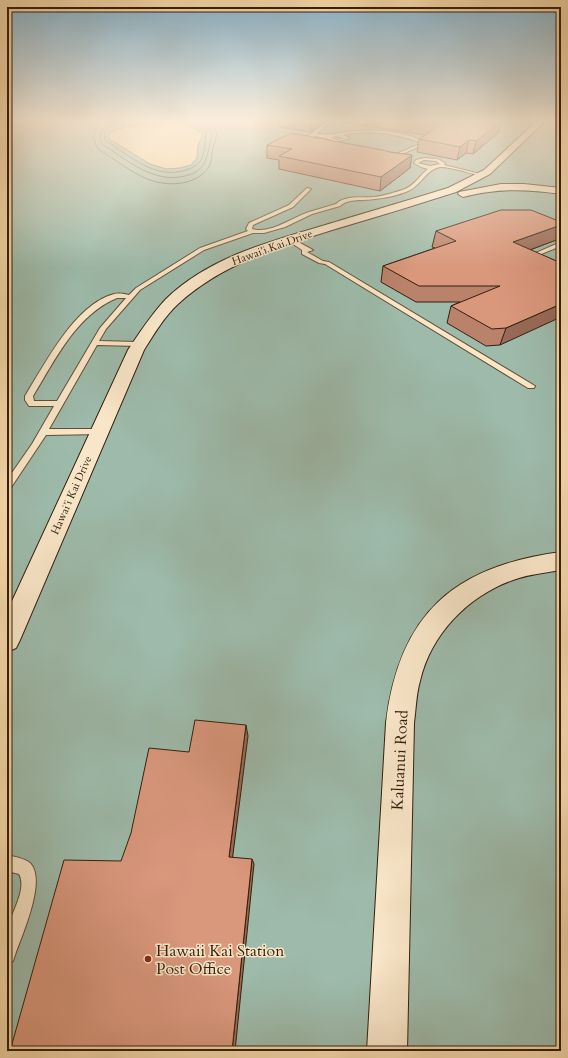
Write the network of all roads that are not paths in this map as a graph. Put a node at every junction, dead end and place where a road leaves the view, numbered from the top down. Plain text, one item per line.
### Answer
1 (421, 169) edge
2 (430, 169) edge
3 (457, 169) edge
4 (488, 169) edge
5 (482, 175) junction
6 (422, 176) junction
7 (308, 189) dead end
8 (561, 190) edge
9 (389, 209) junction
10 (285, 210) junction
11 (292, 211) dead end
12 (298, 213) dead end
13 (305, 215) junction
14 (252, 231) junction
15 (289, 239) junction
16 (561, 244) edge
17 (527, 258) edge
18 (131, 296) junction
19 (94, 343) junction
20 (138, 344) junction
21 (531, 386) dead end
22 (60, 403) junction
23 (44, 432) junction
24 (98, 432) junction
25 (7, 487) edge
26 (561, 561) edge
27 (15, 602) edge
28 (7, 640) edge
29 (7, 863) edge
30 (7, 955) edge
31 (387, 1051) edge

1 - 6 lane
2 - 6 lane
3 - 5 lane
4 - 5 main road, Hawai’i Kai Drive
5 - 8 main road
5 - 9 main road, Hawai’i Kai Drive
6 - 13 lane
7 - 10 lane
8 - 9 main road
9 - 15 main road, Hawai’i Kai Drive
10 - 11 lane
10 - 14 lane
12 - 13 lane
13 - 14 lane
14 - 18 lane
15 - 20 main road, Hawai’i Kai Drive
15 - 21 lane
16 - 17 lane
18 - 19 lane
18 - 22 lane
19 - 20 lane
19 - 22 lane
20 - 24 main road, Hawai’i Kai Drive
22 - 23 lane
23 - 24 lane
23 - 25 lane
24 - 27 main road, Hawai’i Kai Drive
26 - 31 main road, Kaluanui Road
27 - 28 main road, Hawai’i Kai Drive
29 - 30 lane

